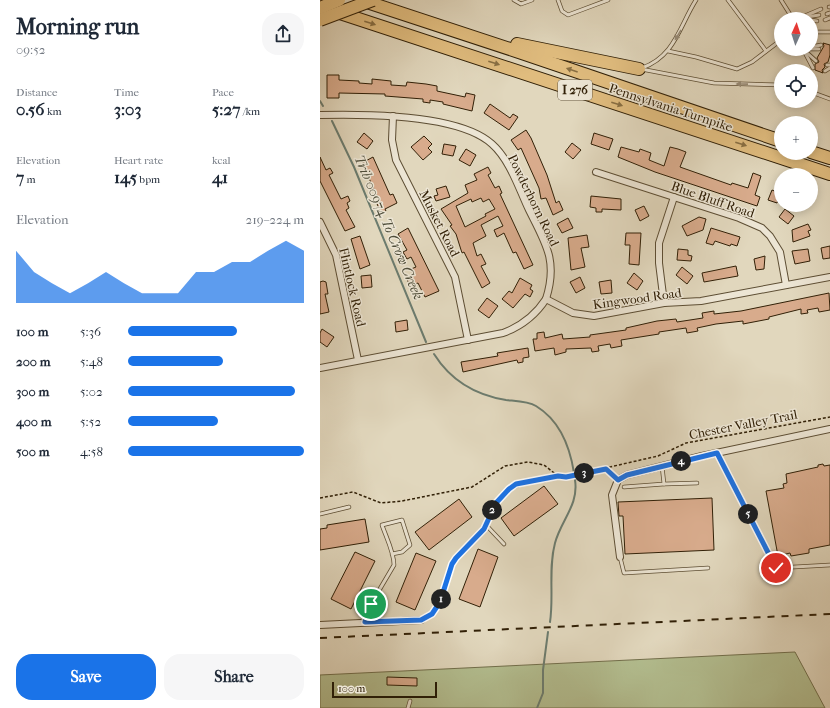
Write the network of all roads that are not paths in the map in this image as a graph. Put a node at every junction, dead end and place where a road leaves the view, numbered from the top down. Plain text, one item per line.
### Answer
1 (340, 0) edge
2 (360, 0) edge
3 (373, 0) edge
4 (532, 0) edge
5 (558, 0) edge
6 (594, 0) edge
7 (608, 0) edge
8 (696, 0) edge
9 (728, 0) edge
10 (781, 0) edge
11 (514, 1) edge
12 (595, 5) junction
13 (320, 7) edge
14 (821, 9) dead end
15 (789, 12) edge
16 (814, 12) edge
17 (830, 18) edge
18 (320, 20) edge
19 (825, 20) dead end
20 (441, 26) junction
21 (818, 32) edge
22 (830, 32) edge
23 (774, 45) edge
24 (821, 45) dead end
25 (818, 46) edge
26 (668, 51) junction
27 (766, 51) junction
28 (811, 56) edge
29 (816, 61) dead end
30 (830, 68) edge
31 (639, 69) junction
32 (825, 71) dead end
33 (774, 85) edge
34 (818, 95) edge
35 (830, 99) edge
36 (320, 115) edge
37 (393, 116) junction
38 (774, 139) edge
39 (818, 154) edge
40 (830, 158) edge
41 (596, 172) dead end
42 (830, 174) edge
43 (674, 197) junction
44 (320, 222) edge
45 (830, 277) edge
46 (786, 285) junction
47 (546, 300) junction
48 (664, 303) junction
49 (468, 340) junction
50 (358, 360) junction
51 (320, 368) edge
52 (830, 429) edge
53 (717, 453) junction
54 (662, 466) junction
55 (545, 480) road end
56 (697, 483) dead end
57 (664, 484) junction
58 (624, 487) dead end
59 (349, 507) dead end
60 (320, 514) edge
61 (486, 525) junction
62 (504, 544) dead end
63 (392, 554) junction
64 (620, 557) joint
65 (830, 565) edge
66 (708, 568) dead end
67 (421, 620) joint
68 (365, 622) junction
69 (320, 625) edge
70 (410, 701) dead end
71 (408, 708) edge

1 - 13 highway, bridge
2 - 20 highway, Pennsylvania Turnpike / I 276
3 - 18 highway, bridge
4 - 11 lane
5 - 12 lane
6 - 12 lane
7 - 12 lane
8 -> 26 lane
9 - 27 lane
10 - 15 lane
13 -> 42 highway, Pennsylvania Turnpike / I 276
14 - 16 lane
17 - 19 lane
20 - 31 highway
38 -> 20 highway, Pennsylvania Turnpike / I 276
21 - 22 lane
23 - 27 lane
24 - 25 lane
26 - 27 lane
26 - 31 lane
28 - 29 lane
30 - 32 lane
33 -> 31 lane
34 - 35 lane
36 - 37 street, Powderhorn Road
37 - 47 street, Powderhorn Road
37 - 49 street, Musket Road
39 - 40 highway
41 - 43 street, Blue Bluff Road
43 - 46 street, Blue Bluff Road
43 - 48 street
44 - 50 street, Flintlock Road
45 - 46 street, Kingwood Road
46 - 48 street, Kingwood Road
47 - 48 street, Kingwood Road
47 - 49 street
49 - 50 street
50 - 51 street
52 - 53 street
53 - 54 street
53 - 65 lane
54 - 57 lane
54 - 64 street
55 - 61 lane
56 - 57 lane
57 - 58 lane
59 - 60 lane
61 - 62 lane
61 - 67 lane
63 - 63 lane
63 - 68 lane
64 - 66 lane
67 - 68 street
68 - 69 street
70 - 71 lane

